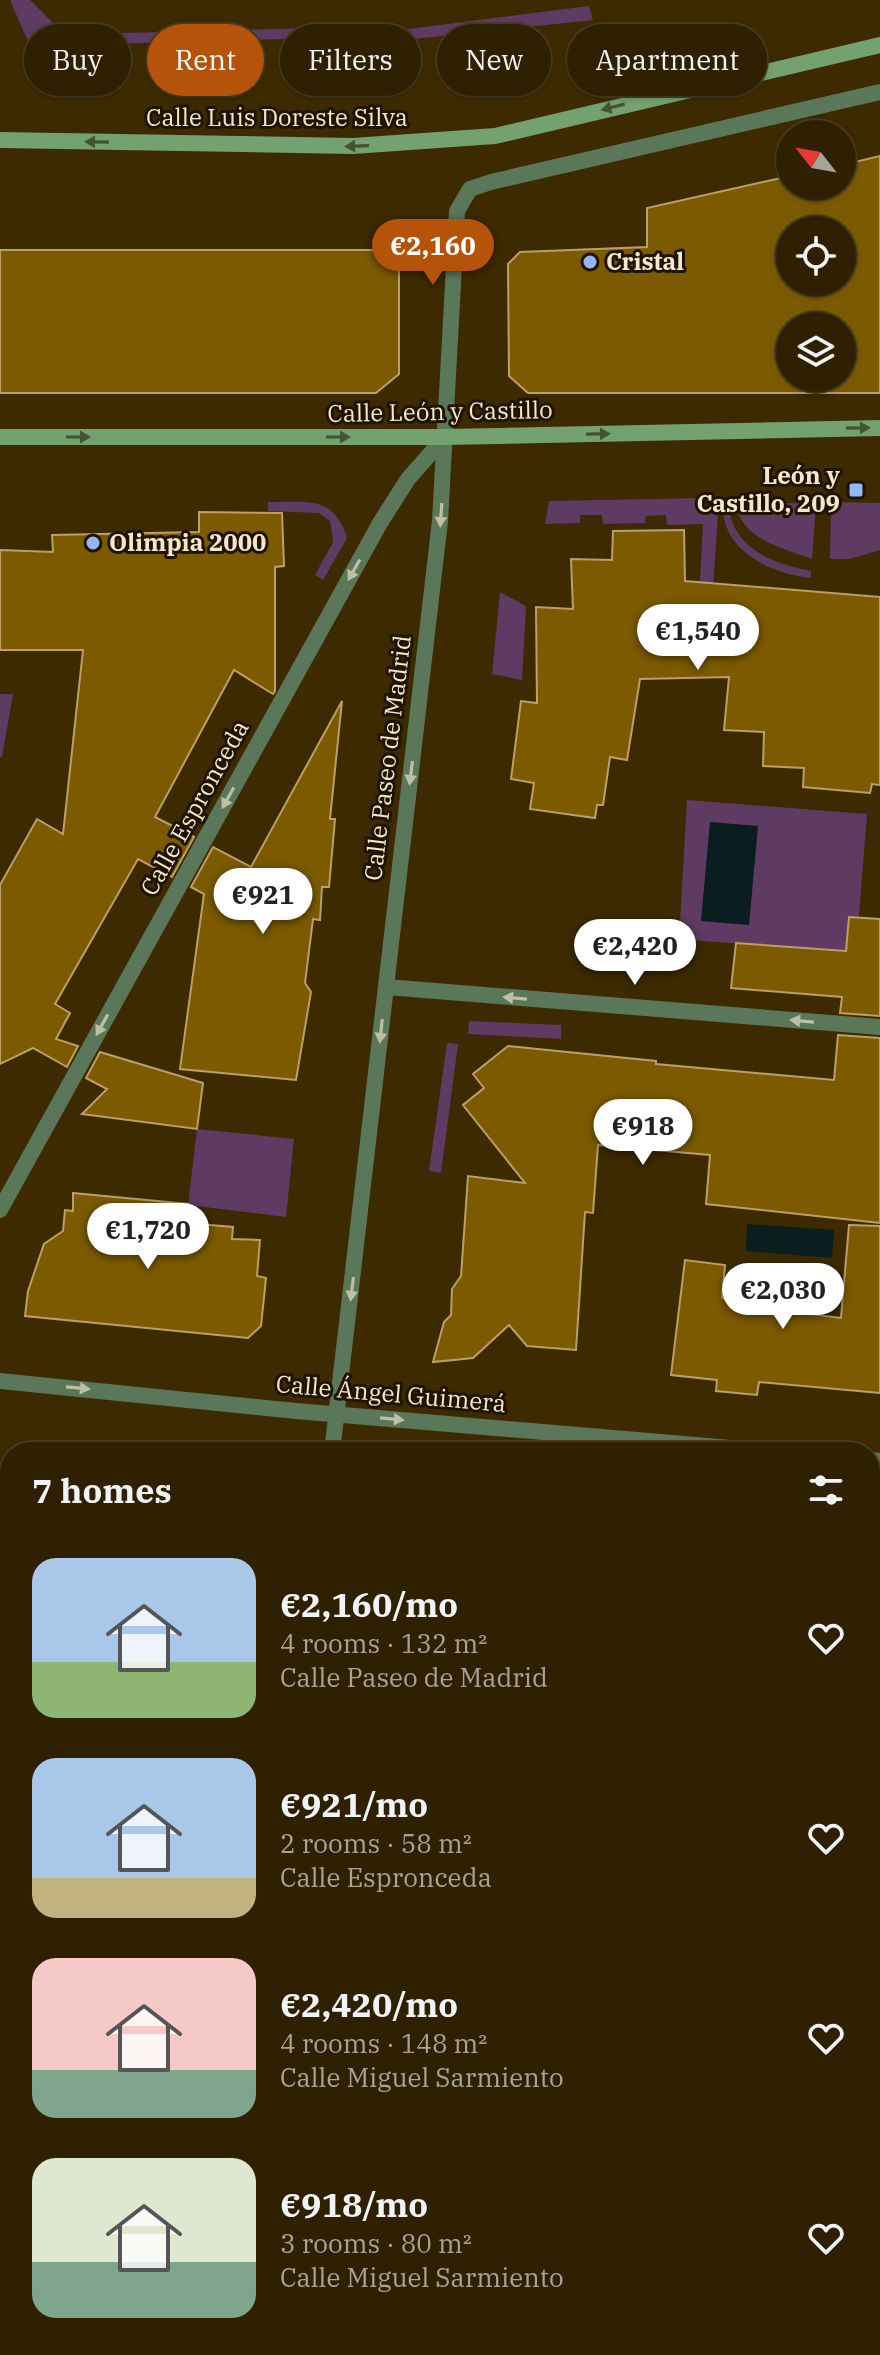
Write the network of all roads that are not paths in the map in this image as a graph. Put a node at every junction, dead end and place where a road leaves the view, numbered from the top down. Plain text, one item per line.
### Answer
1 (880, 45) edge
2 (880, 92) edge
3 (0, 140) edge
4 (880, 428) edge
5 (0, 437) edge
6 (445, 437) junction
7 (386, 987) junction
8 (880, 1027) edge
9 (0, 1210) edge
10 (0, 1381) edge
11 (337, 1415) junction
12 (333, 1442) edge
13 (658, 1442) edge

1 -> 3 street, Calle Luis Doreste Silva
2 - 6 street, Calle Paseo de Madrid
6 -> 4 street, Calle León y Castillo
5 -> 6 street, Calle León y Castillo
6 -> 7 street, Calle Paseo de Madrid
6 -> 9 street, Calle Espronceda
8 -> 7 street
7 -> 11 street, Calle Paseo de Madrid
10 -> 11 street, Calle Ángel Guimerá
11 - 12 street, Calle Paseo de Madrid
11 -> 13 street, Calle Ángel Guimerá

